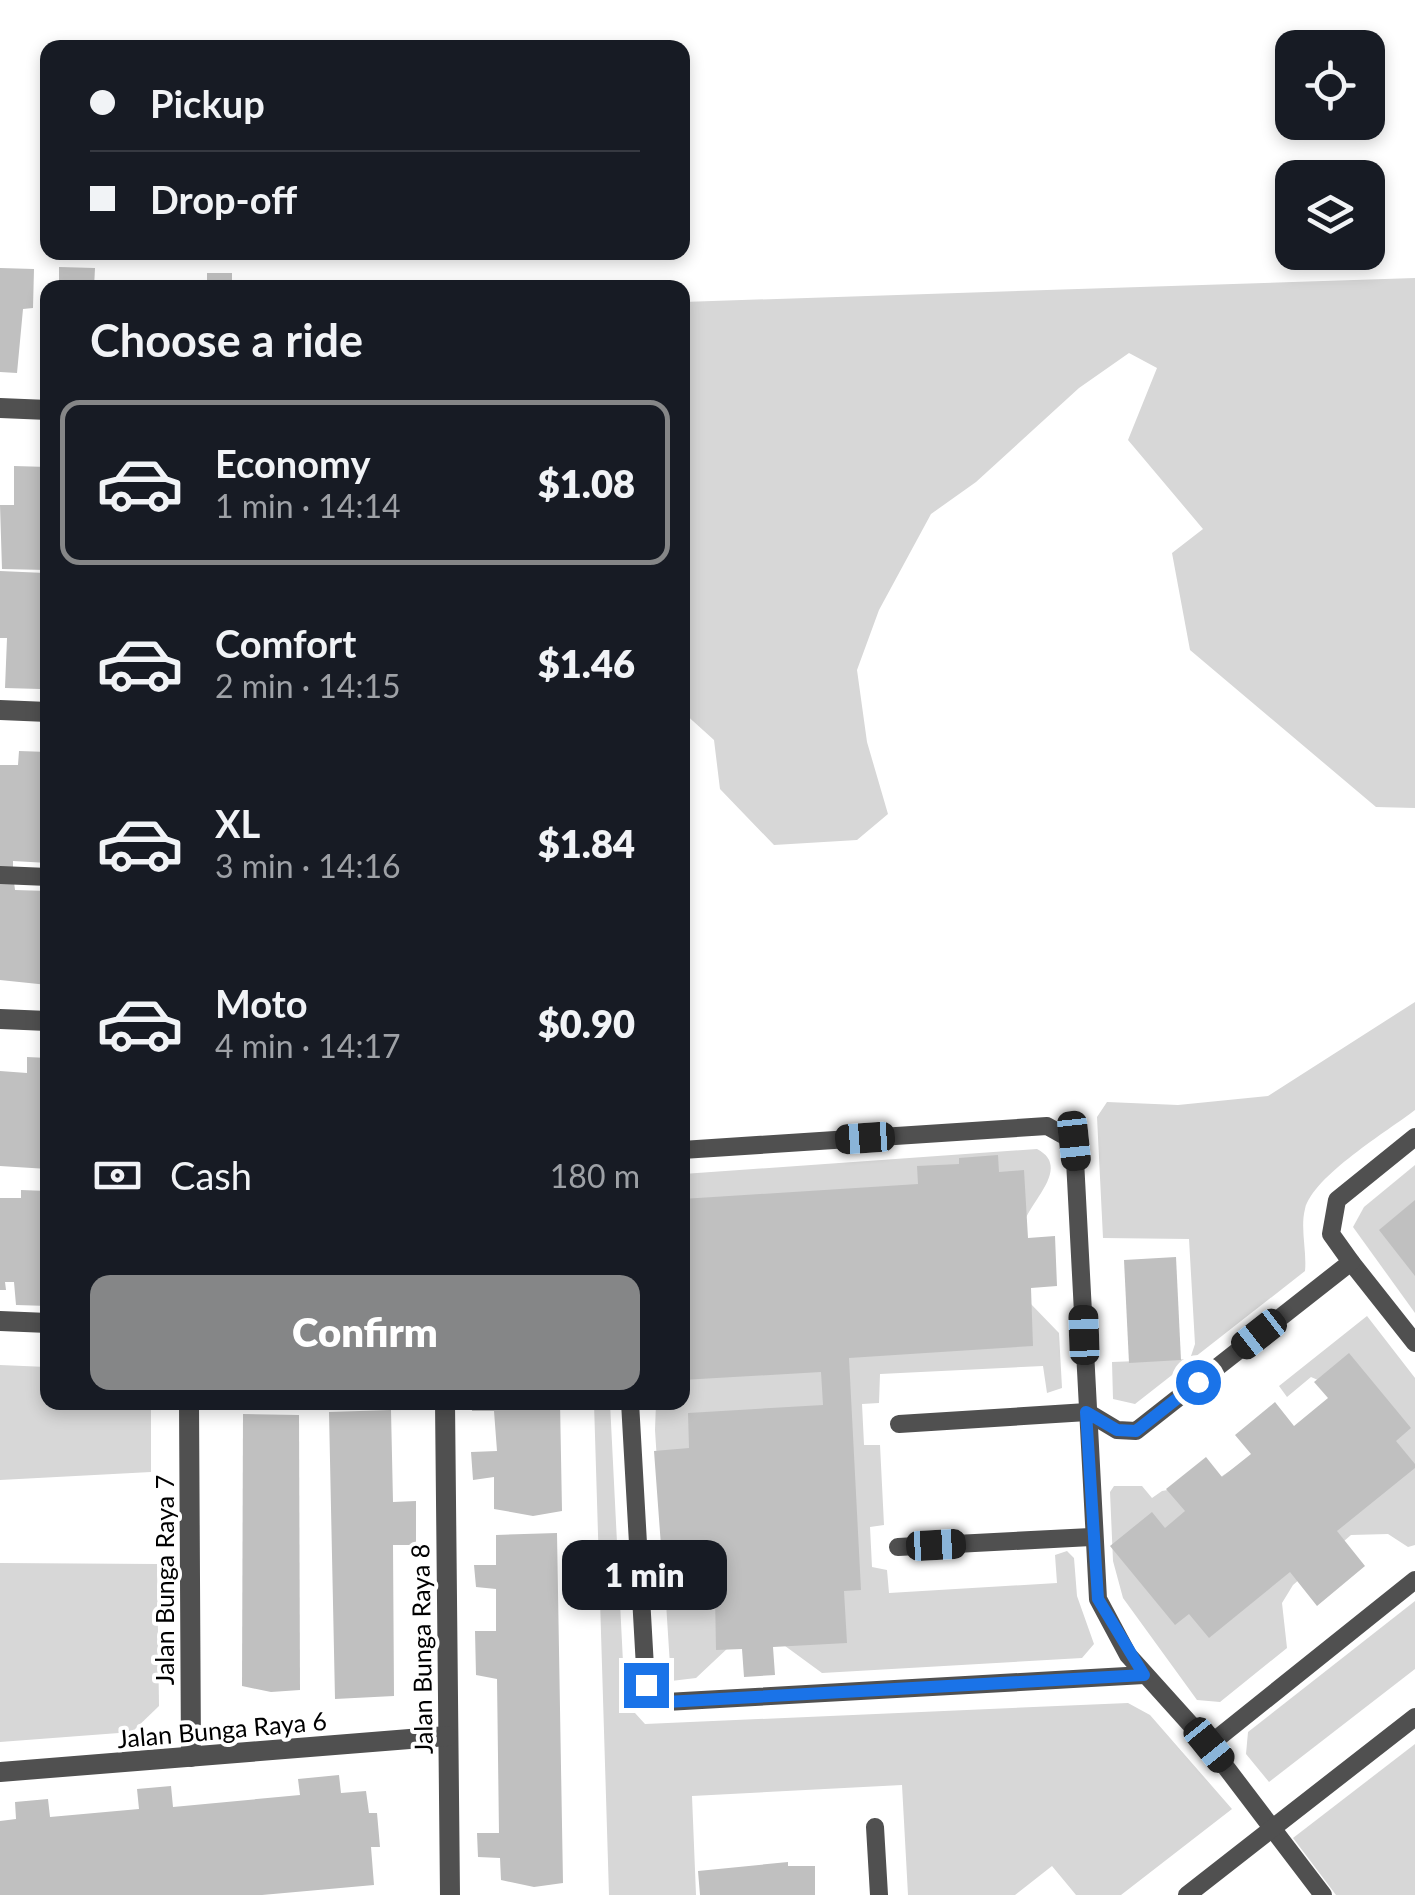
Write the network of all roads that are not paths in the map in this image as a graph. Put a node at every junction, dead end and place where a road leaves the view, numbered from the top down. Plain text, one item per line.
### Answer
1 (0, 408) edge
2 (40, 410) edge
3 (0, 710) edge
4 (40, 712) edge
5 (0, 875) edge
6 (40, 877) edge
7 (0, 1018) edge
8 (40, 1020) edge
9 (1415, 1137) edge
10 (690, 1149) edge
11 (1351, 1262) junction
12 (0, 1320) edge
13 (40, 1322) edge
14 (1415, 1343) edge
15 (189, 1410) edge
16 (445, 1410) edge
17 (630, 1410) edge
18 (1086, 1412) junction
19 (899, 1424) dead end
20 (1091, 1536) junction
21 (898, 1547) dead end
22 (1415, 1580) edge
23 (1144, 1675) junction
24 (1415, 1717) edge
25 (447, 1736) junction
26 (1209, 1745) junction
27 (191, 1757) junction
28 (0, 1772) edge
29 (1274, 1826) junction
30 (875, 1827) dead end
31 (450, 1895) edge
32 (879, 1895) edge
33 (1187, 1895) edge
34 (1323, 1895) edge

1 - 2 street
3 - 4 street
5 - 6 lane
7 - 8 street
9 - 11 lane
10 - 18 lane
11 - 14 lane
11 - 18 lane
12 - 13 street
15 - 27 street, Jalan Bunga Raya 7
16 - 25 street, Jalan Bunga Raya 8
17 - 23 lane
18 - 19 lane
18 - 20 lane
20 - 21 lane
20 - 23 lane
22 - 26 lane
23 - 26 lane
24 - 29 lane
25 - 27 street, Jalan Bunga Raya 6
25 - 31 street, Jalan Bunga Raya 8
26 - 29 lane
27 - 28 street, Jalan Bunga Raya 6
29 - 33 lane
29 - 34 lane
30 - 32 lane

